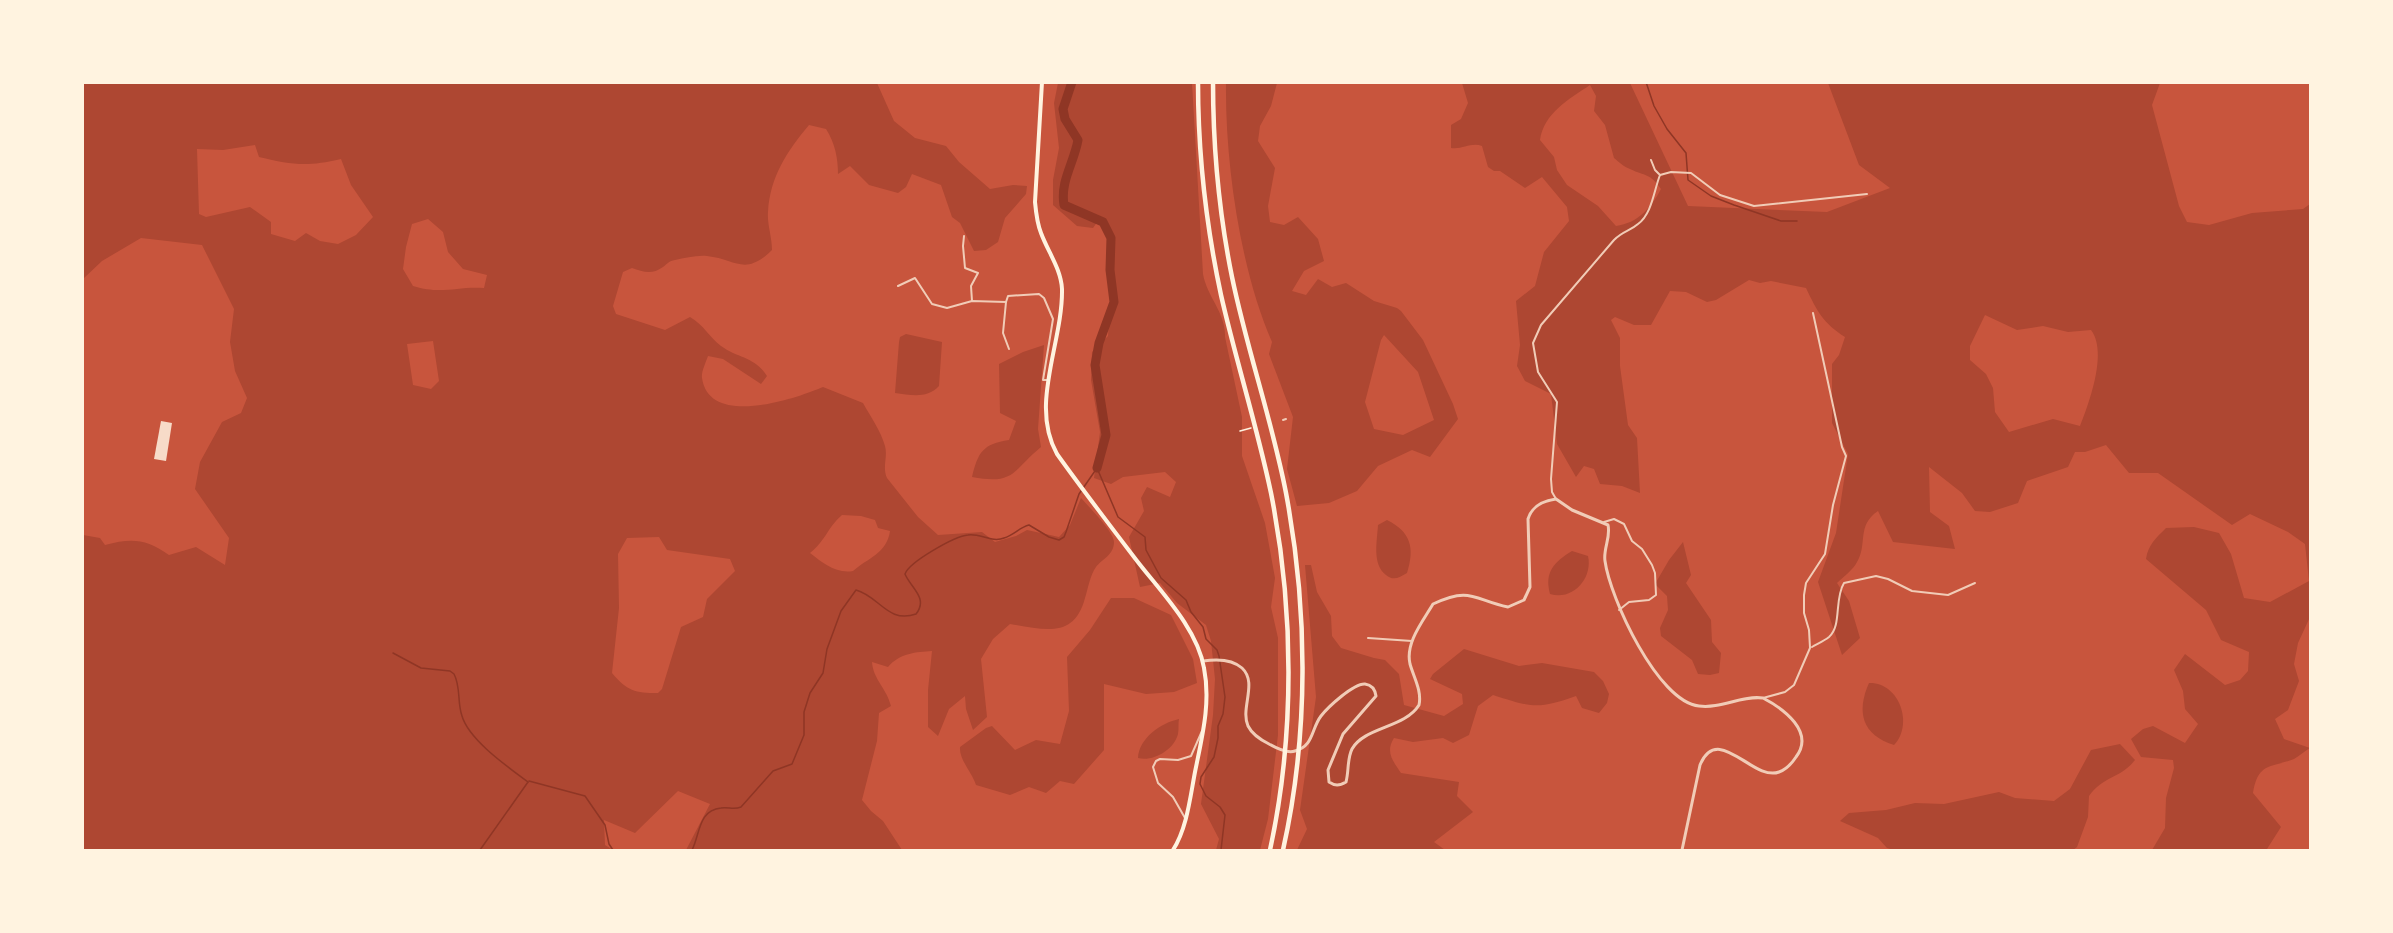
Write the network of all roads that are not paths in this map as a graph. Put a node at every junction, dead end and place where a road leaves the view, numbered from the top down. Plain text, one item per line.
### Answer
1 (1042, 82) edge
2 (1198, 82) edge
3 (1213, 82) edge
4 (1651, 160) dead end
5 (1660, 175) junction
6 (1867, 194) dead end
7 (964, 236) dead end
8 (898, 285) dead end
9 (972, 301) junction
10 (1006, 302) junction
11 (1813, 313) dead end
12 (1009, 349) dead end
13 (1050, 381) junction
14 (1556, 499) junction
15 (1604, 522) junction
16 (1975, 583) dead end
17 (1619, 610) junction
18 (1368, 638) dead end
19 (1412, 640) junction
20 (1810, 648) junction
21 (1204, 661) junction
22 (1763, 698) junction
23 (1206, 712) junction
24 (1185, 818) junction
25 (1173, 850) edge
26 (1270, 850) edge
27 (1283, 850) edge
28 (1682, 850) edge

1 - 13 main road
2 - 26 highway
3 - 27 highway
4 - 5 street
5 - 6 street
5 - 14 street
7 - 9 street
8 - 9 street
9 - 10 street
10 - 12 street
10 - 13 street
11 - 20 street
13 - 21 main road
14 - 15 street
14 - 19 street
15 - 17 street
15 - 17 street
16 - 20 street
17 - 22 street
18 - 19 street
19 - 21 street
20 - 22 street
21 - 23 main road
22 - 28 street
23 - 24 main road
23 - 24 street
24 - 25 main road

